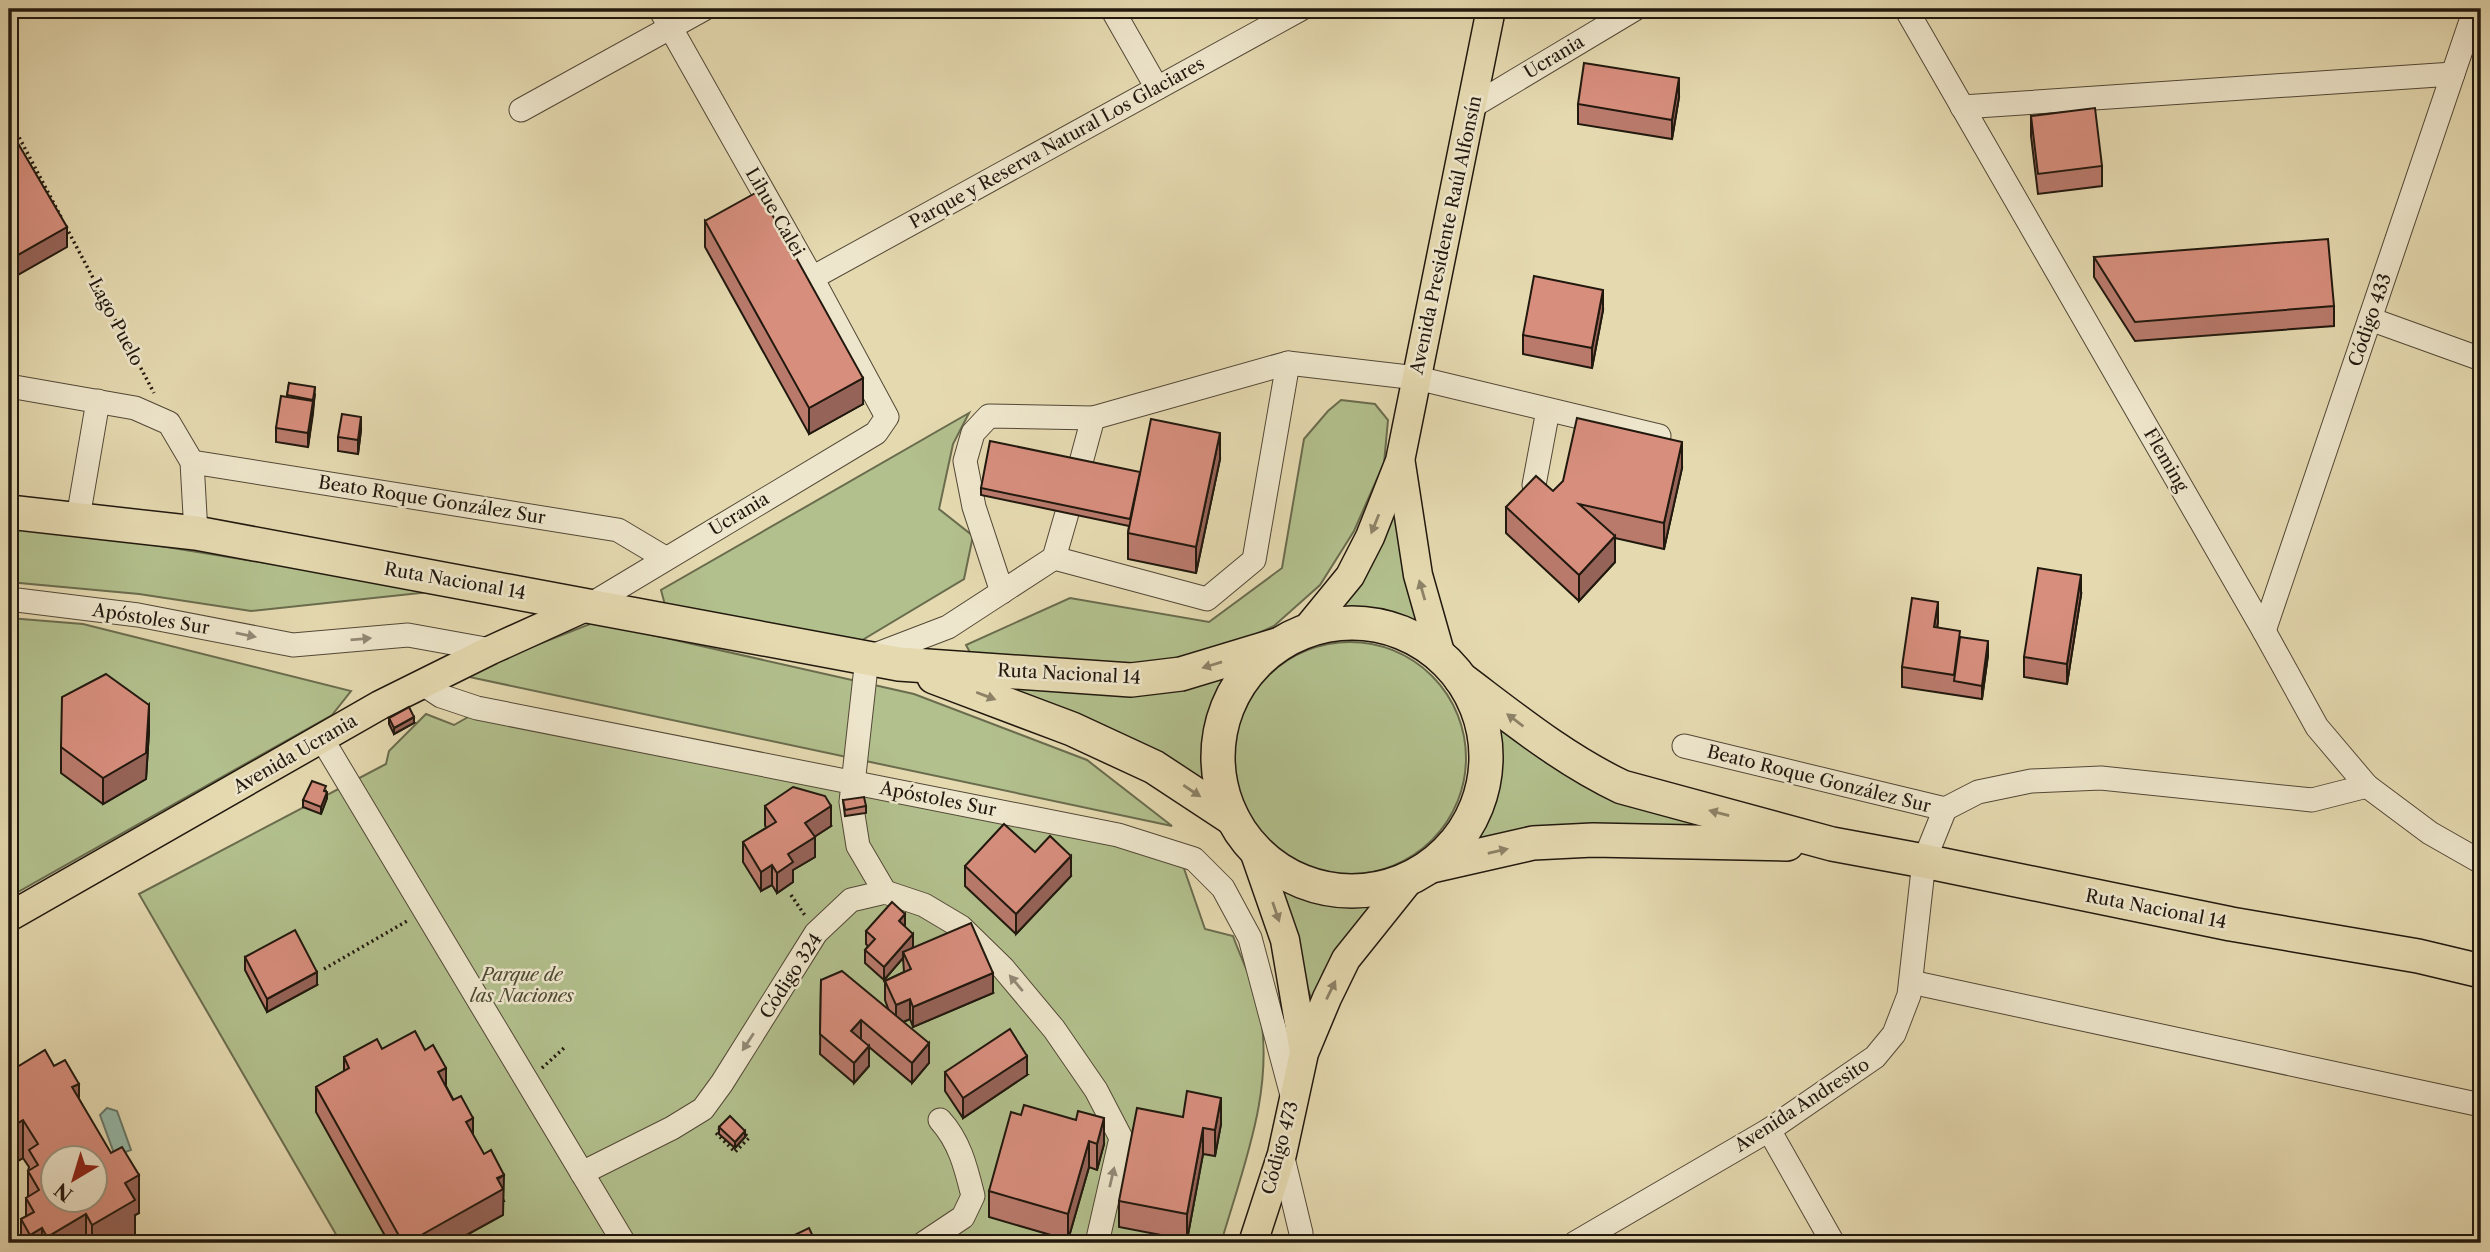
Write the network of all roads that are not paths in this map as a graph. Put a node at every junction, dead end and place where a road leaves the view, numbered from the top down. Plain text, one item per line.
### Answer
1 (704, 9) edge
2 (1112, 9) edge
3 (1301, 9) edge
4 (1491, 9) edge
5 (1635, 9) edge
6 (1906, 9) edge
7 (2475, 9) edge
8 (665, 18) edge
9 (2453, 74) junction
10 (1157, 88) junction
11 (1473, 106) junction
12 (1962, 107) junction
13 (521, 110) dead end
14 (812, 278) junction
15 (2370, 319) junction
16 (2481, 359) edge
17 (1288, 363) junction
18 (1417, 378) junction
19 (9, 386) edge
20 (98, 401) junction
21 (1548, 410) junction
22 (887, 417) joint
23 (1093, 418) junction
24 (1659, 436) edge
25 (1400, 461) junction
26 (192, 462) junction
27 (1080, 466) edge
28 (1534, 485) edge
29 (9, 512) edge
30 (1067, 513) edge
31 (78, 519) junction
32 (196, 533) junction
33 (665, 558) junction
34 (1054, 558) junction
35 (1002, 592) junction
36 (9, 599) edge
37 (588, 606) junction
38 (2264, 631) junction
39 (1291, 638) junction
40 (491, 650) junction
41 (883, 661) junction
42 (1451, 668) junction
43 (423, 684) junction
44 (322, 738) junction
45 (1684, 746) dead end
46 (855, 782) junction
47 (2367, 786) junction
48 (1945, 809) junction
49 (1233, 819) junction
50 (1832, 844) junction
51 (1253, 848) junction
52 (1924, 861) junction
53 (2481, 862) edge
54 (1421, 872) junction
55 (886, 892) junction
56 (9, 917) edge
57 (2481, 971) edge
58 (1911, 982) junction
59 (1304, 1053) junction
60 (1293, 1100) junction
61 (2481, 1105) edge
62 (940, 1120) dead end
63 (1769, 1130) junction
64 (1282, 1154) junction
65 (582, 1173) junction
66 (624, 1243) edge
67 (924, 1243) edge
68 (1097, 1243) edge
69 (1253, 1243) edge
70 (1300, 1243) edge
71 (1575, 1243) edge
72 (1833, 1243) edge

1 - 8 street
2 - 10 street
3 - 10 street, Parque y Reserva Natural Los Glaciares
4 - 11 main road, Avenida Presidente Raúl Alfonsín
5 - 11 street, Ucrania
6 - 12 street, Fleming
7 - 9 street, Código 433
8 - 13 street
8 - 14 street, Lihue Calei
9 - 12 street
9 - 15 street, Código 433
10 - 14 street, Parque y Reserva Natural Los Glaciares
11 - 18 main road, Avenida Presidente Raúl Alfonsín
12 - 38 street, Fleming
14 - 22 street, Lihue Calei
15 - 16 street
15 - 38 street, Código 433
17 - 18 street
17 - 23 street
17 - 34 street
18 - 21 street
18 - 25 main road, Avenida Presidente Raúl Alfonsín
19 - 20 street
20 - 26 street
20 - 31 street
21 - 24 street
21 - 28 street
22 - 33 street, Ucrania
23 - 27 street
23 - 35 street
25 -> 39 main road, Avenida Presidente Raúl Alfonsín
42 -> 25 main road, Avenida Presidente Raúl Alfonsín
26 - 32 street
26 - 33 street, Beato Roque González Sur
29 - 31 highway, Ruta Nacional 14
30 - 34 street
31 - 32 highway, Ruta Nacional 14
32 - 37 highway, Ruta Nacional 14
33 - 37 street, Ucrania
34 - 35 street
35 - 41 street
36 -> 40 street, Apóstoles Sur
37 - 40 main road, Avenida Ucrania
37 - 41 highway, Ruta Nacional 14
38 - 47 street, Fleming
39 -> 41 highway, Ruta Nacional 14
39 - 42 highway, Ruta Nacional 14
39 - 49 highway
40 - 43 main road, Avenida Ucrania
41 - 46 street
41 -> 49 highway, Ruta Nacional 14
50 -> 42 highway, Ruta Nacional 14
42 - 54 highway
43 - 44 main road, Avenida Ucrania
43 - 46 street, Apóstoles Sur
44 - 56 main road, Avenida Ucrania
44 - 65 street
45 - 48 street, Beato Roque González Sur
46 - 55 street
46 - 60 street, Apóstoles Sur
47 - 48 street, Beato Roque González Sur
47 - 53 street, Fleming
48 - 52 street, Avenida Andresito
49 - 51 highway, Ruta Nacional 14
50 - 52 highway, Ruta Nacional 14
54 -> 50 highway, Ruta Nacional 14
51 - 54 highway, Ruta Nacional 14
51 -> 59 main road
52 - 57 highway, Ruta Nacional 14
52 - 58 street, Avenida Andresito
59 -> 54 main road
55 -> 65 street, Código 324
68 -> 55 street
58 - 61 street
58 - 63 street, Avenida Andresito
59 - 60 main road, Código 473
60 - 64 main road, Código 473
62 - 67 street
63 - 71 street, Avenida Andresito
63 - 72 street
64 - 69 main road, Código 473
64 - 70 street
65 - 66 street

